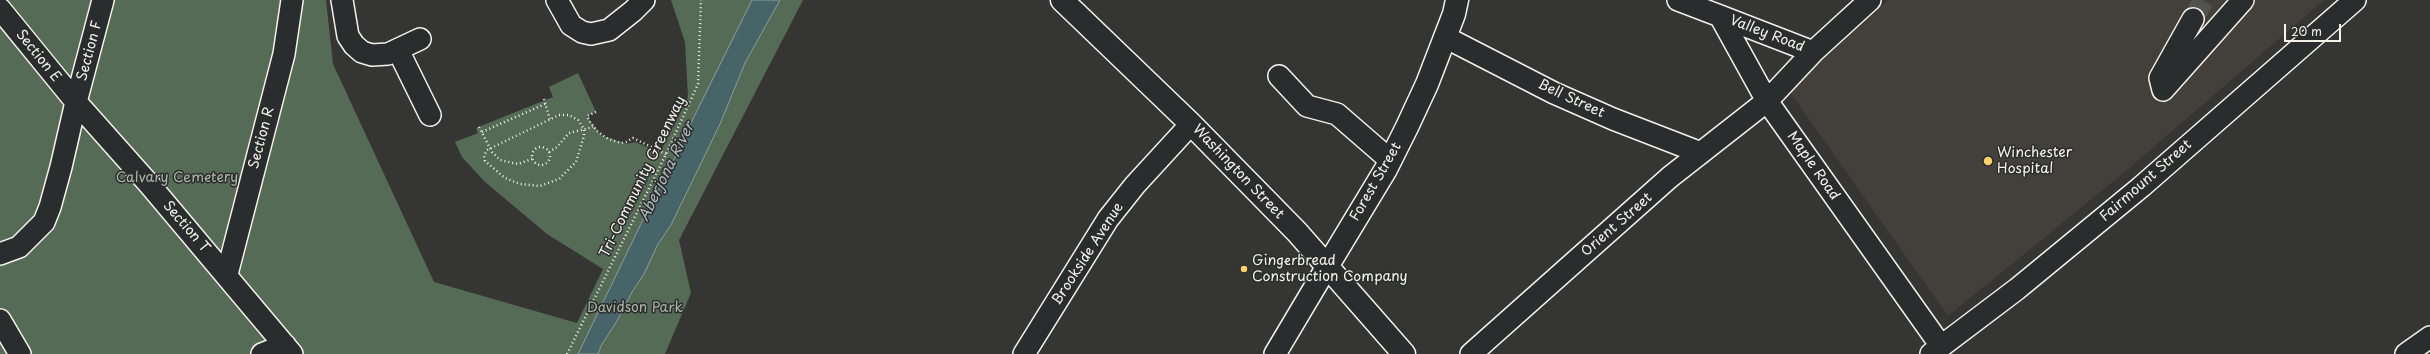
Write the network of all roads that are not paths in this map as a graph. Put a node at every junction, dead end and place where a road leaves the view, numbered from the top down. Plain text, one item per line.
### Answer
1 (103, 0) edge
2 (292, 0) edge
3 (342, 0) edge
4 (557, 0) edge
5 (1062, 0) edge
6 (1457, 0) edge
7 (1678, 0) edge
8 (1870, 0) edge
9 (2243, 0) edge
10 (2355, 0) edge
11 (638, 6) edge
12 (0, 9) edge
13 (1720, 16) junction
14 (2193, 19) tunnel mouth
15 (1445, 37) junction
16 (420, 39) dead end
17 (398, 50) junction
18 (1814, 52) junction
19 (1279, 76) dead end
20 (1767, 101) junction
21 (76, 102) junction
22 (430, 115) dead end
23 (1191, 124) junction
24 (1701, 153) junction
25 (1390, 160) junction
26 (0, 254) edge
27 (1328, 265) junction
28 (227, 274) junction
29 (0, 320) edge
30 (2430, 337) edge
31 (288, 349) edge
32 (1936, 350) edge
33 (20, 354) edge
34 (262, 354) edge
35 (1024, 354) edge
36 (1276, 354) edge
37 (1404, 354) edge
38 (1471, 354) edge
39 (2406, 354) edge

1 - 21 street, Section F
2 - 28 street, Section R
3 - 17 street
4 - 11 street
5 - 23 main road, Washington Street
6 - 15 main road, Forest Street
7 - 13 street
8 - 18 street, Valley Road
9 - 14 street
10 - 32 street, Fairmount Street
12 - 21 street, Section E
13 - 18 street, Valley Road
13 - 20 street, Maple Road
15 - 24 street, Bell Street
15 - 25 main road, Forest Street
16 - 17 street
17 - 22 street
18 - 20 street, Valley Road
19 - 25 street
20 - 24 street, Orient Street
20 - 32 street, Maple Road
21 - 26 street
21 - 28 street, Section T
23 - 27 main road, Washington Street
23 - 35 street, Brookside Avenue
24 - 38 street, Orient Street
25 - 27 main road, Forest Street
27 - 36 street, Forest Street
27 - 37 main road, Washington Street
28 - 31 street, Section T
29 - 33 street
30 - 39 street
31 - 34 street

